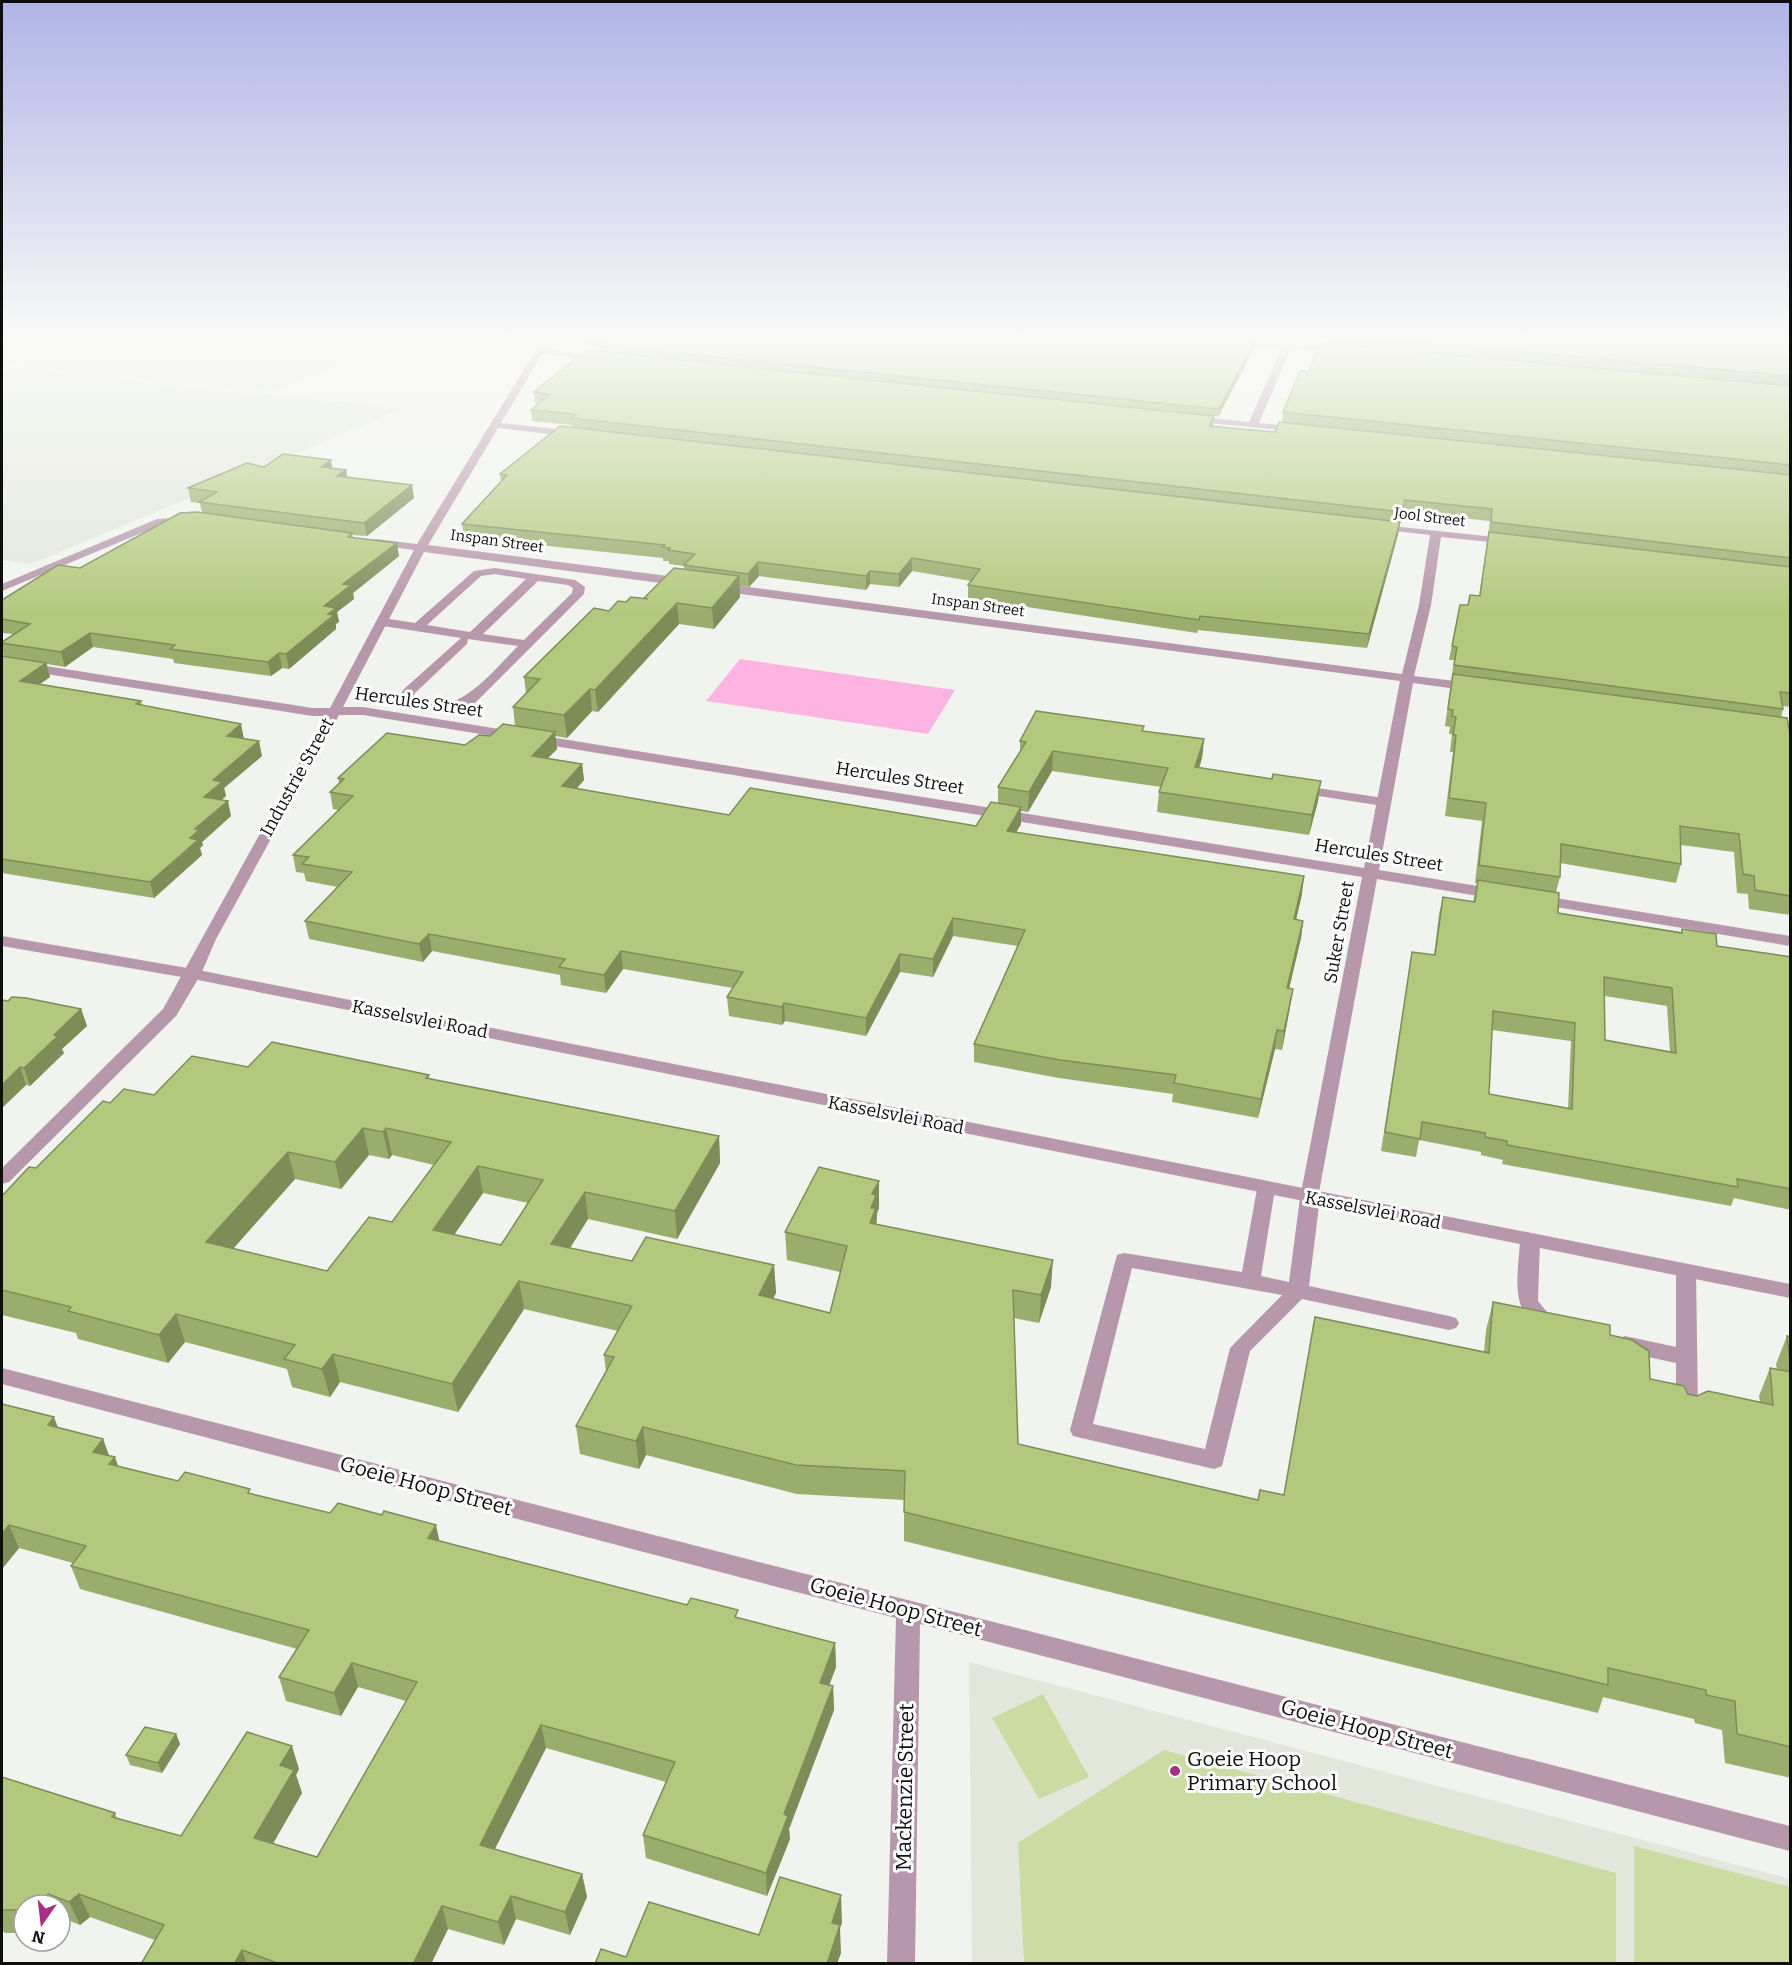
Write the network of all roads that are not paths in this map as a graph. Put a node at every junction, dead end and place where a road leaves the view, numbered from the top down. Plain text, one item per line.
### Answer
1 (489, 432) edge
2 (555, 432) edge
3 (585, 435) edge
4 (200, 520) edge
5 (1368, 525) edge
6 (1436, 533) junction
7 (362, 540) edge
8 (1521, 543) edge
9 (422, 547) junction
10 (535, 577) junction
11 (2, 588) edge
12 (419, 626) junction
13 (381, 627) junction
14 (469, 638) junction
15 (523, 647) junction
16 (2, 663) edge
17 (1407, 678) junction
18 (1483, 688) edge
19 (333, 711) junction
20 (1280, 786) edge
21 (1383, 802) junction
22 (1370, 874) junction
23 (2, 941) edge
24 (1791, 941) edge
25 (193, 974) junction
26 (2, 1178) edge
27 (1266, 1189) junction
28 (1310, 1197) junction
29 (1530, 1240) junction
30 (1686, 1271) junction
31 (1250, 1281) junction
32 (1298, 1291) junction
33 (1791, 1291) edge
34 (1449, 1323) dead end
35 (1564, 1331) edge
36 (1600, 1339) edge
37 (1686, 1357) junction
38 (2, 1376) edge
39 (1687, 1414) edge
40 (908, 1610) junction
41 (1791, 1839) edge
42 (901, 1964) edge

1 - 9 street, Industrie Street
2 - 3 street
4 - 11 street
5 - 6 street, Jool Street
6 - 8 street, Jool Street
6 - 17 street, Suker Street
7 - 9 street, Inspan Street
9 - 13 street, Industrie Street
9 - 17 street, Inspan Street
10 - 12 street
10 - 14 street
10 - 15 street
12 - 13 street
12 - 14 street
13 - 14 street
13 - 19 street, Industrie Street
14 - 15 street
14 - 15 street
16 - 19 street, Hercules Street
17 - 18 street, Inspan Street
17 - 21 street, Suker Street
19 - 22 street, Hercules Street
19 - 25 street, Industrie Street
20 - 21 street
21 - 22 street, Suker Street
22 - 24 street, Hercules Street
22 - 28 street, Suker Street
23 - 25 street, Kasselsvlei Road
25 - 26 street, Industrie Street
25 - 27 street, Kasselsvlei Road
27 - 28 street, Kasselsvlei Road
27 - 31 street
28 - 29 street, Kasselsvlei Road
28 - 32 street, Suker Street
29 - 30 street, Kasselsvlei Road
29 - 35 street
30 - 33 street, Kasselsvlei Road
30 - 37 street
31 - 32 street
31 - 32 street
32 - 34 street
36 - 37 street
37 - 39 street
38 - 40 street, Goeie Hoop Street
40 - 41 street, Goeie Hoop Street
40 - 42 street, Mackenzie Street

